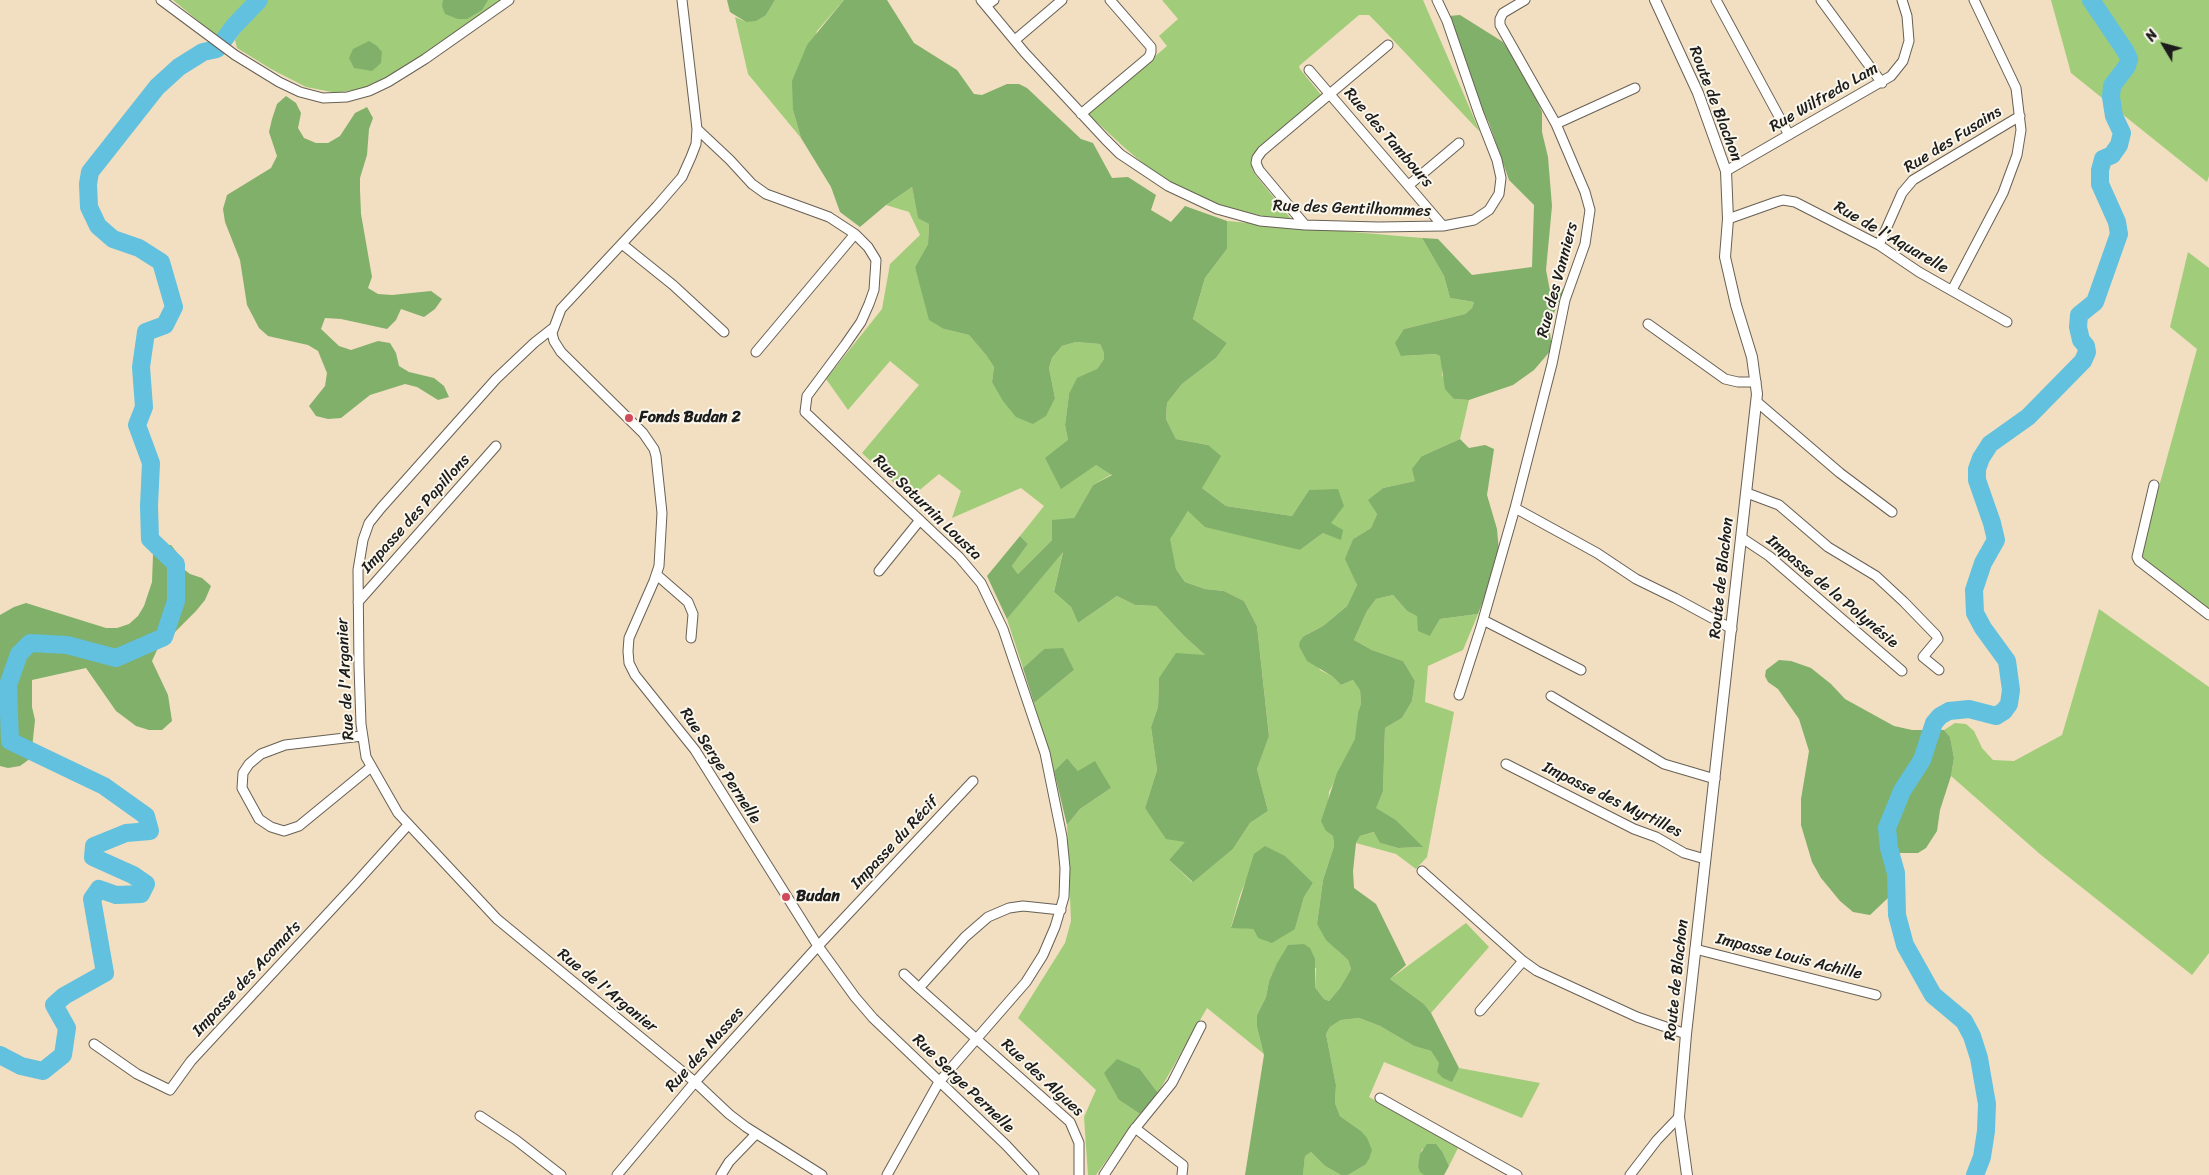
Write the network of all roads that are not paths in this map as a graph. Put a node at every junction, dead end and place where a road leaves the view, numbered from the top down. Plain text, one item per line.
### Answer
1 (161, 0) edge
2 (510, 0) edge
3 (682, 0) edge
4 (994, 0) edge
5 (1062, 0) edge
6 (1110, 0) edge
7 (1437, 0) edge
8 (1525, 0) edge
9 (1655, 0) edge
10 (1716, 0) edge
11 (1821, 0) edge
12 (1902, 0) edge
13 (1974, 0) edge
14 (984, 3) edge
15 (1015, 40) junction
16 (1388, 45) dead end
17 (1309, 70) dead end
18 (1882, 83) junction
19 (1635, 88) dead end
20 (1330, 94) junction
21 (1081, 114) junction
22 (2020, 116) junction
23 (1556, 124) junction
24 (697, 129) junction
25 (1789, 135) junction
26 (1459, 143) dead end
27 (1726, 171) junction
28 (1409, 185) junction
29 (1728, 218) junction
30 (1305, 225) junction
31 (1443, 226) junction
32 (855, 234) junction
33 (622, 244) junction
34 (1879, 245) junction
35 (1952, 290) junction
36 (2007, 322) dead end
37 (1648, 324) dead end
38 (553, 328) junction
39 (724, 332) dead end
40 (756, 352) dead end
41 (1756, 382) junction
42 (1757, 402) junction
43 (496, 446) dead end
44 (2154, 485) dead end
45 (1747, 493) junction
46 (1515, 508) junction
47 (1892, 512) dead end
48 (920, 520) junction
49 (1742, 538) junction
50 (879, 571) dead end
51 (657, 575) junction
52 (358, 602) junction
53 (2209, 615) edge
54 (1483, 620) junction
55 (1732, 629) junction
56 (691, 638) dead end
57 (1581, 670) dead end
58 (1939, 670) dead end
59 (1902, 671) dead end
60 (1459, 694) dead end
61 (1551, 696) dead end
62 (362, 736) junction
63 (1506, 764) dead end
64 (371, 767) junction
65 (1715, 779) junction
66 (973, 781) dead end
67 (408, 825) junction
68 (1706, 859) junction
69 (1422, 871) dead end
70 (1061, 910) junction
71 (818, 946) junction
72 (1695, 949) junction
73 (1523, 961) junction
74 (904, 974) dead end
75 (919, 988) junction
76 (1876, 995) dead end
77 (1480, 1010) dead end
78 (1201, 1026) dead end
79 (1686, 1034) junction
80 (976, 1038) junction
81 (94, 1044) dead end
82 (695, 1082) junction
83 (939, 1082) junction
84 (1380, 1098) dead end
85 (480, 1116) dead end
86 (1679, 1117) junction
87 (1135, 1128) junction
88 (756, 1134) junction
89 (561, 1175) edge
90 (617, 1175) edge
91 (721, 1175) edge
92 (822, 1175) edge
93 (887, 1175) edge
94 (1034, 1175) edge
95 (1079, 1175) edge
96 (1104, 1175) edge
97 (1182, 1175) edge
98 (1517, 1175) edge
99 (1630, 1175) edge
100 (1687, 1175) edge

1 - 2 street
3 - 24 street
4 - 14 street
5 - 15 street
6 - 21 street
7 - 31 street, Rue des Gentilhommes
8 - 23 street, Rue des Vanniers
9 - 27 street, Route de Blachon
10 - 25 street
11 - 18 street
12 - 18 street, Rue Wilfredo Lam
13 - 22 street
14 - 15 street, Rue des Gentilhommes
15 - 21 street, Rue des Gentilhommes
16 - 20 street
17 - 20 street
18 - 25 street, Rue Wilfredo Lam
19 - 23 street
20 - 28 street, Rue des Tambours
20 - 30 street, Rue des Tambours
21 - 30 street, Rue des Gentilhommes
22 - 34 street, Rue des Fusains
22 - 35 street
23 - 46 street, Rue des Vanniers
24 - 32 street, Rue Saturnin Lousta
24 - 33 street
25 - 27 street, Rue Wilfredo Lam
26 - 28 street
27 - 29 street, Route de Blachon
28 - 31 street, Rue des Tambours
29 - 34 street, Rue de l'Aquarelle
29 - 41 street, Route de Blachon
30 - 31 street, Rue des Gentilhommes
32 - 40 street
32 - 48 street, Rue Saturnin Lousta
33 - 38 street
33 - 39 street
34 - 35 street, Rue de l'Aquarelle
35 - 36 street, Rue de l'Aquarelle
37 - 41 street
38 - 51 street, Rue Serge Pernelle
38 - 52 street, Rue de l'Arganier
41 - 42 street, Route de Blachon
42 - 45 street, Route de Blachon
42 - 47 street
43 - 52 street, Impasse des Papillons
44 - 53 street
45 - 49 street, Route de Blachon
45 - 58 street
46 - 54 street, Rue des Vanniers
46 - 55 street
48 - 50 street
48 - 70 street, Rue Saturnin Lousta
49 - 55 street, Route de Blachon
49 - 59 street, Impasse de la Polynésie
51 - 56 street
51 - 71 street, Rue Serge Pernelle
52 - 62 street, Rue de l'Arganier
54 - 57 street
54 - 60 street, Rue des Vanniers
55 - 65 street, Route de Blachon
61 - 65 street
62 - 64 street, Rue de l'Arganier
62 - 64 street
63 - 68 street, Impasse des Myrtilles
64 - 67 street, Rue de l'Arganier
65 - 68 street, Route de Blachon
66 - 71 street, Impasse du Récif
67 - 81 street, Impasse des Acomats
67 - 82 street, Rue de l'Arganier
68 - 72 street, Route de Blachon
69 - 73 street
70 - 75 street
70 - 80 street, Rue Saturnin Lousta
71 - 82 street, Rue des Nasses
71 - 83 street, Rue Serge Pernelle
72 - 76 street, Impasse Louis Achille
72 - 79 street, Route de Blachon
73 - 77 street
73 - 79 street
74 - 75 street, Rue des Algues
75 - 80 street, Rue des Algues
78 - 87 street
79 - 86 street, Route de Blachon
80 - 83 street, Rue Saturnin Lousta
80 - 95 street, Rue des Algues
82 - 88 street, Rue de l'Arganier
82 - 90 street, Rue des Nasses
83 - 93 street, Rue Saturnin Lousta
83 - 94 street, Rue Serge Pernelle
84 - 98 street
85 - 89 street
86 - 99 street
86 - 100 street, Route de Blachon
87 - 96 street
87 - 97 street
88 - 91 street
88 - 92 street, Rue de l'Arganier

